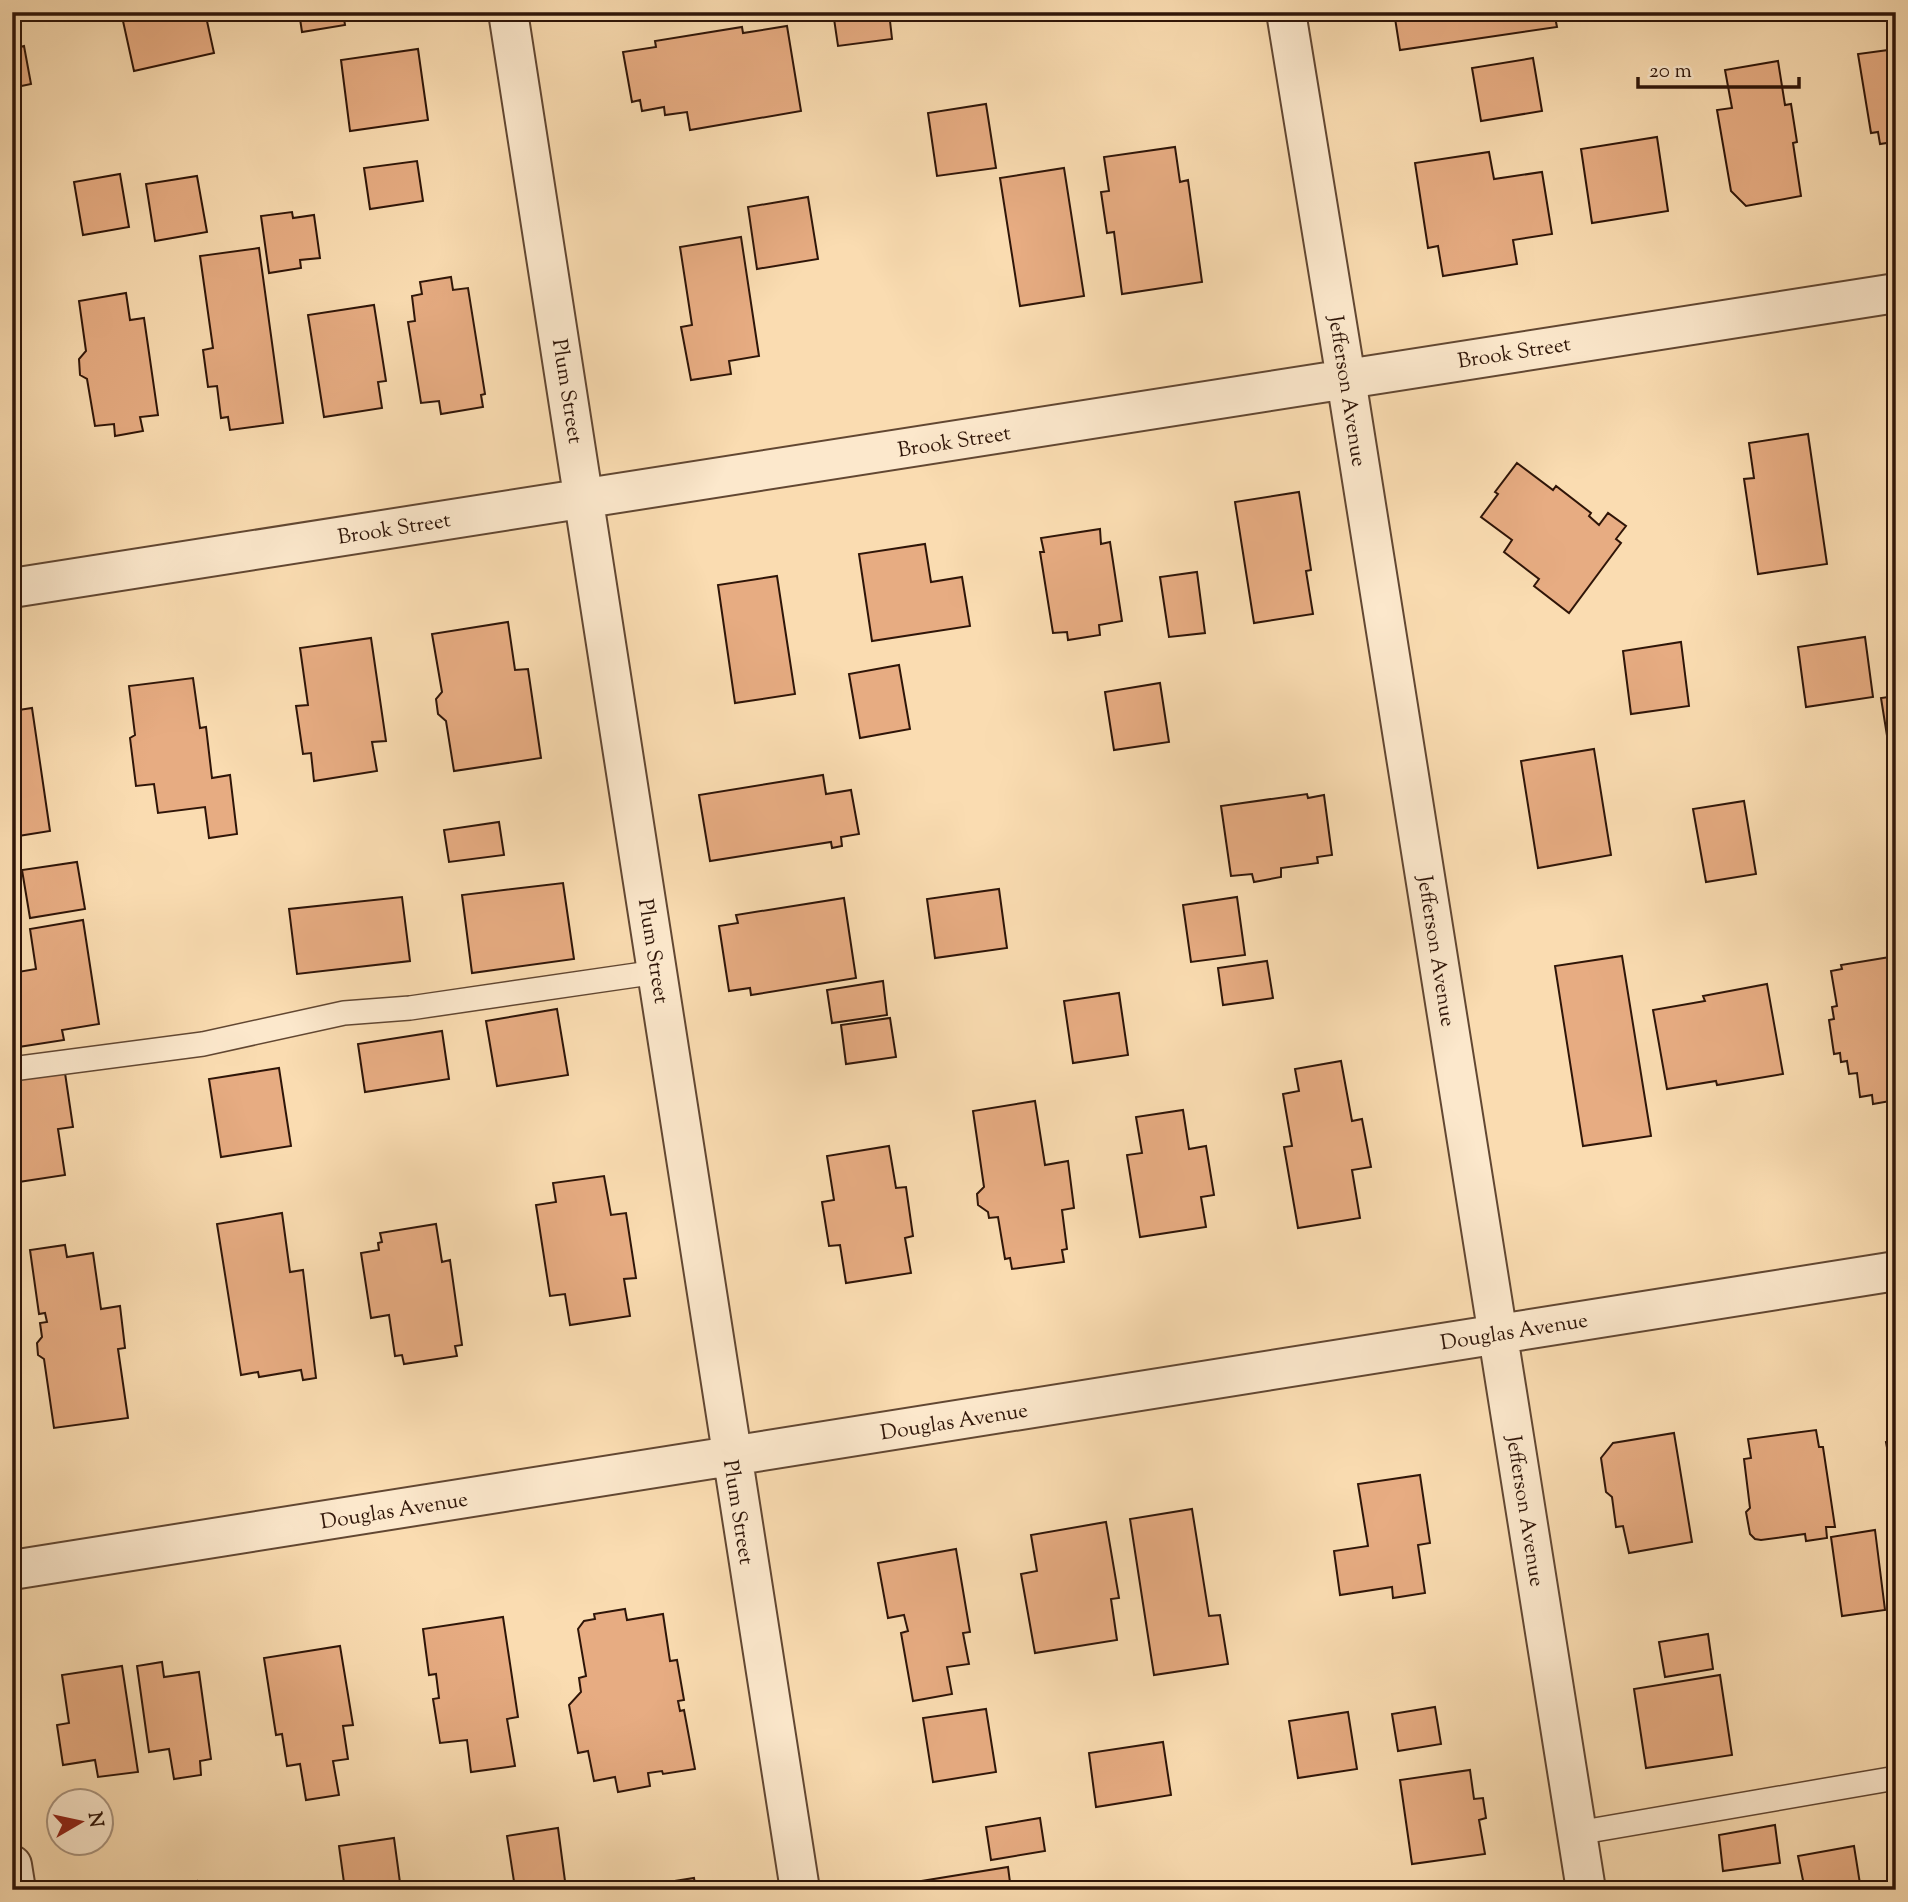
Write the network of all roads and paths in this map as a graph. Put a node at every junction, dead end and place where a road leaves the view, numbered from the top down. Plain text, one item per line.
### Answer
1 (508, 12) edge
2 (1286, 12) edge
3 (1896, 293) edge
4 (1346, 379) junction
5 (585, 499) junction
6 (12, 588) edge
7 (657, 972) junction
8 (12, 1069) edge
9 (1896, 1271) edge
10 (1498, 1334) junction
11 (731, 1457) junction
12 (12, 1570) edge
13 (1896, 1778) edge
14 (1577, 1833) junction
15 (12, 1865) edge
16 (16, 1890) edge
17 (800, 1890) edge
18 (1586, 1890) edge

1 - 5 street, Plum Street
2 - 4 street, Jefferson Avenue
3 - 4 street, Brook Street
4 - 5 street, Brook Street
4 - 10 street, Jefferson Avenue
5 - 6 street, Brook Street
5 - 7 street, Plum Street
7 - 8 lane
7 - 11 street, Plum Street
9 - 10 street, Douglas Avenue
10 - 11 street, Douglas Avenue
10 - 14 street, Jefferson Avenue
11 - 12 street, Douglas Avenue
11 - 17 street, Plum Street
13 - 14 lane
14 - 18 street, Jefferson Avenue
15 - 16 street

